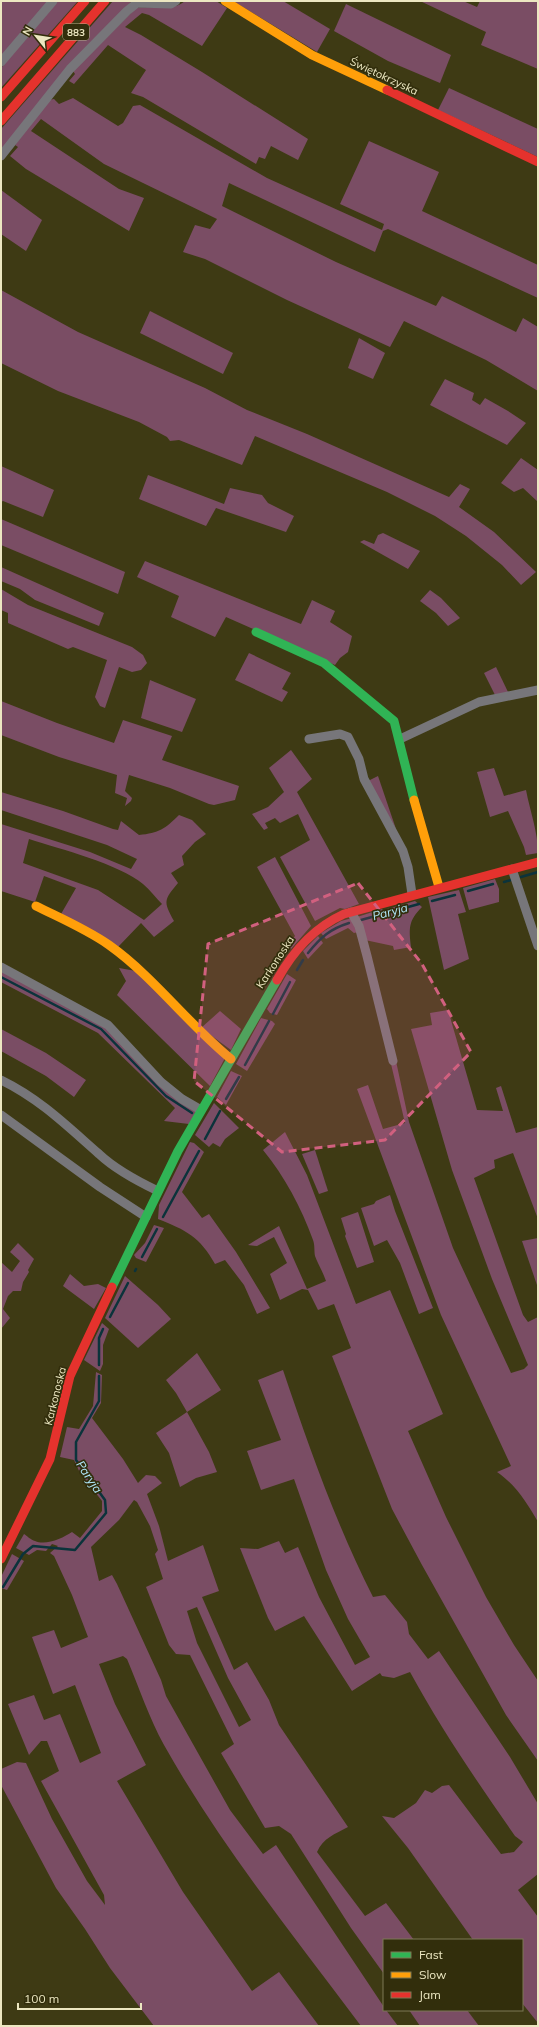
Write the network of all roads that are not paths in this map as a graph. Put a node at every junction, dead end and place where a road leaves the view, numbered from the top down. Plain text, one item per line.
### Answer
1 (53, 1) edge
2 (85, 1) edge
3 (105, 1) edge
4 (176, 1) edge
5 (225, 1) edge
6 (1, 62) edge
7 (1, 97) edge
8 (1, 121) edge
9 (1, 156) edge
10 (538, 162) edge
11 (256, 632) dead end
12 (538, 690) edge
13 (309, 739) dead end
14 (400, 739) junction
15 (538, 862) edge
16 (512, 869) junction
17 (439, 887) junction
18 (412, 894) junction
19 (36, 906) dead end
20 (351, 912) junction
21 (538, 946) edge
22 (1, 967) edge
23 (231, 1059) junction
24 (393, 1061) dead end
25 (1, 1080) edge
26 (201, 1110) junction
27 (1, 1115) edge
28 (158, 1191) junction
29 (146, 1217) junction
30 (1, 1559) edge

1 - 6 street
2 - 7 main road, 883
3 - 8 main road, 883
4 - 9 street
5 - 10 main road, Świętokrzyska
11 - 14 main road
12 - 14 street
13 - 18 street
14 - 17 main road
15 - 16 main road, Karkonoska
16 - 17 main road, Karkonoska
16 - 21 street
17 - 18 main road, Karkonoska
18 - 20 main road, Karkonoska
19 - 23 main road
20 - 23 main road, Karkonoska
20 - 24 street
22 - 26 street
23 - 26 main road, Karkonoska
25 - 28 street
26 - 28 main road, Karkonoska
27 - 29 street
28 - 29 main road, Karkonoska
29 - 30 main road, Karkonoska

